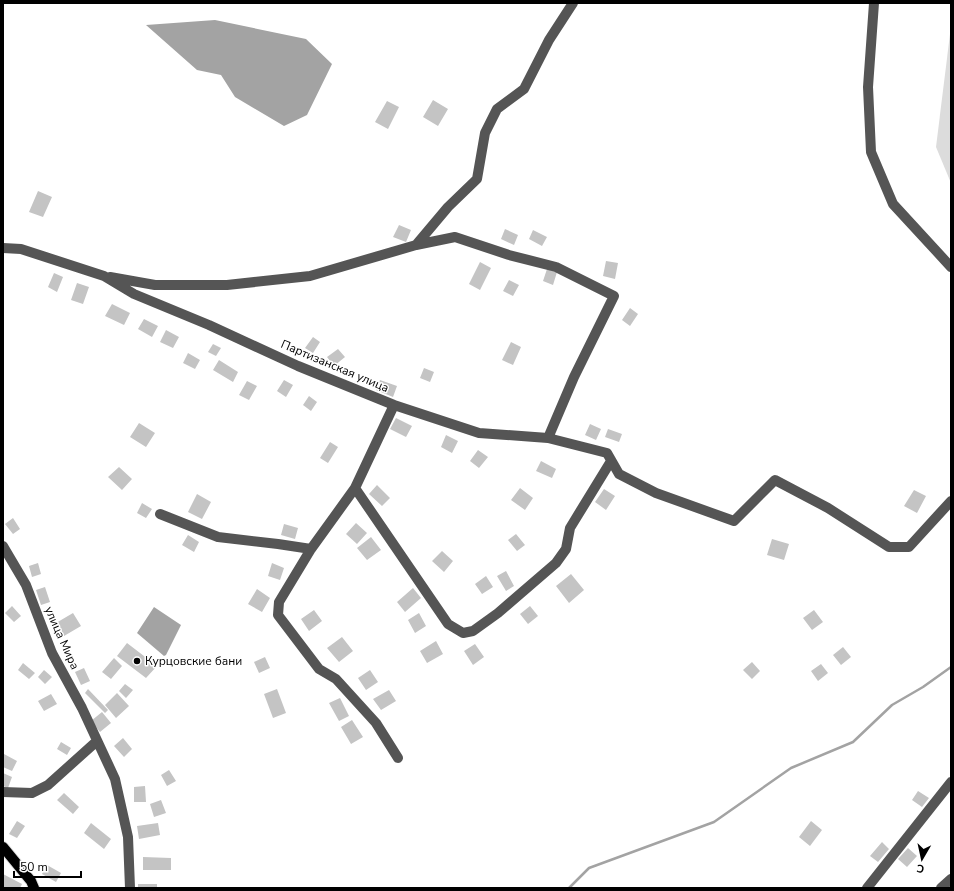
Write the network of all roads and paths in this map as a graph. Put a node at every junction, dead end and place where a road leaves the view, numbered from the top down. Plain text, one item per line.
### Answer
1 (573, 3) edge
2 (874, 3) edge
3 (416, 245) junction
4 (3, 248) edge
5 (951, 267) edge
6 (104, 276) junction
7 (394, 405) junction
8 (548, 438) junction
9 (611, 461) junction
10 (355, 488) junction
11 (951, 501) edge
12 (160, 514) dead end
13 (3, 546) edge
14 (311, 549) junction
15 (97, 741) junction
16 (398, 758) dead end
17 (951, 782) edge
18 (3, 792) edge
19 (3, 847) edge
20 (951, 879) edge
21 (34, 888) edge
22 (130, 888) edge
23 (867, 888) edge
24 (941, 888) edge

1 - 3 street
2 - 5 street
3 - 6 street
3 - 8 street
4 - 6 street, Партизанская улица
6 - 7 street, Партизанская улица
7 - 8 street, Партизанская улица
7 - 10 street
8 - 9 street, Партизанская улица
9 - 10 street
9 - 11 street, Партизанская улица
10 - 14 street
12 - 14 street
13 - 15 street, улица Мира
14 - 16 street
15 - 18 street
15 - 22 street, улица Мира
17 - 23 street
19 - 21 main road
20 - 24 street

